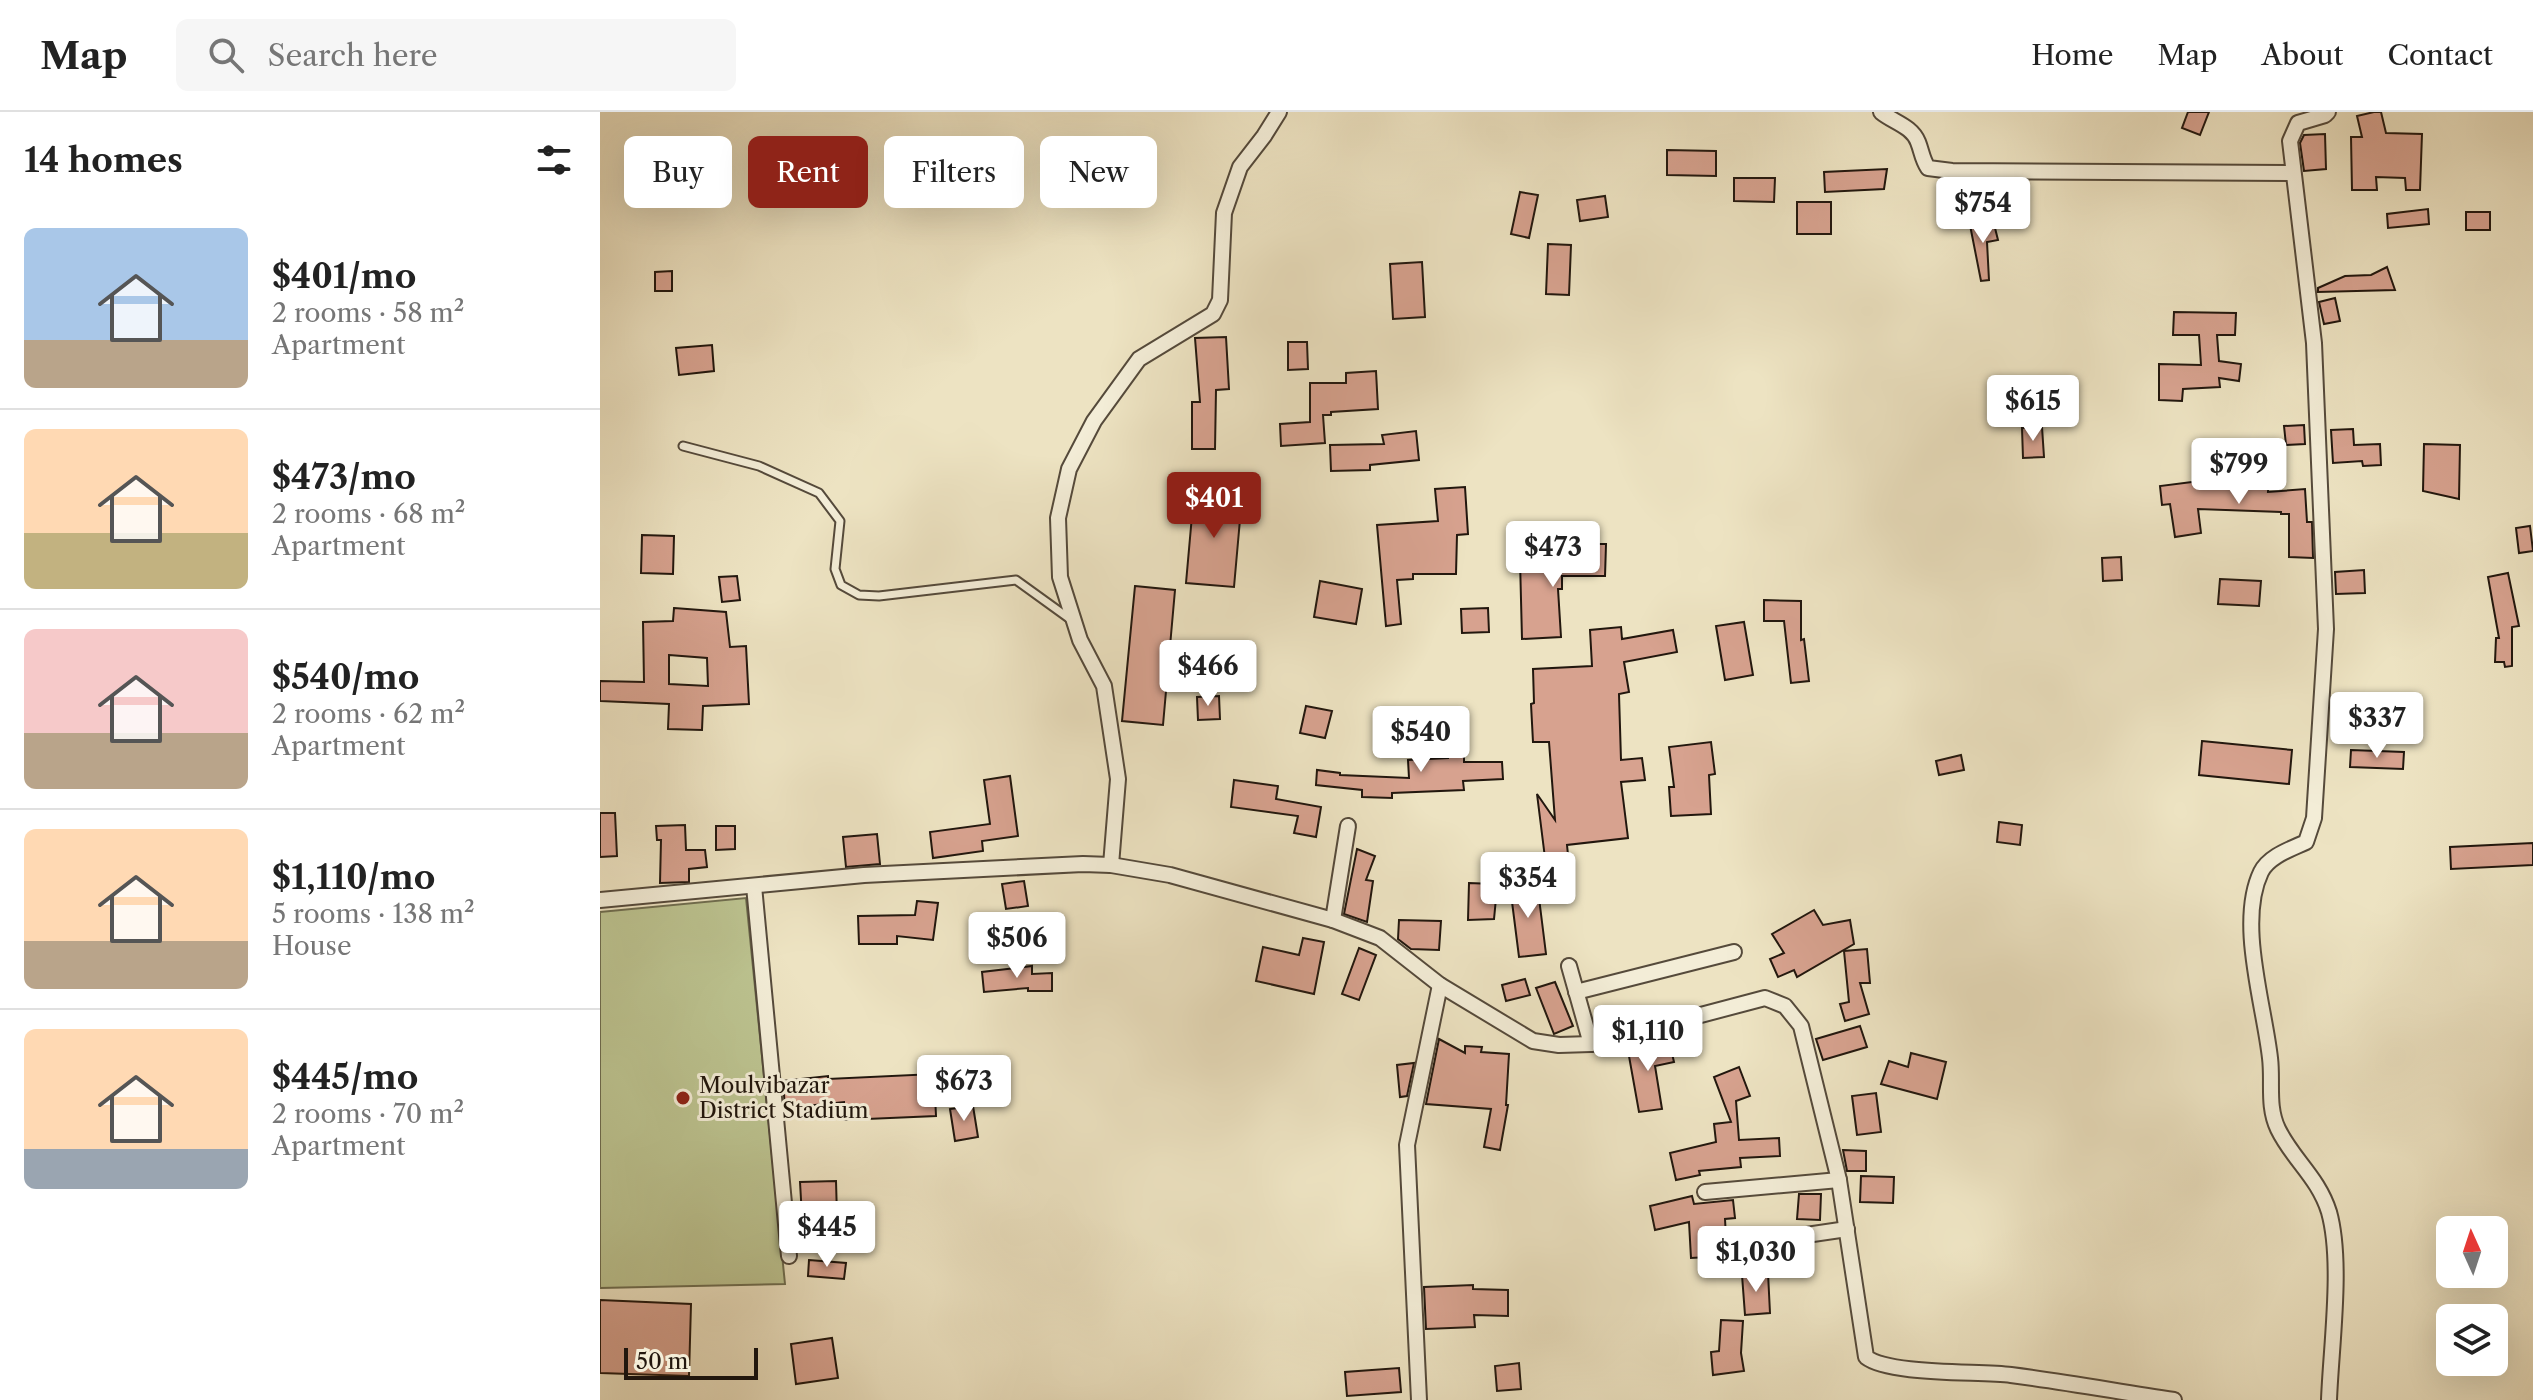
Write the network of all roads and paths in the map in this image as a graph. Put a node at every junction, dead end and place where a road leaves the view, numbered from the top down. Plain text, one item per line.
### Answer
1 (1279, 112) edge
2 (1881, 112) edge
3 (2328, 112) edge
4 (2293, 173) junction
5 (683, 446) dead end
6 (1075, 622) junction
7 (1348, 826) dead end
8 (1111, 865) junction
9 (754, 886) junction
10 (600, 900) edge
11 (1333, 920) junction
12 (1734, 952) dead end
13 (1569, 966) dead end
14 (1440, 985) junction
15 (1576, 992) junction
16 (1591, 1044) junction
17 (1839, 1180) junction
18 (1705, 1192) dead end
19 (1847, 1229) junction
20 (1745, 1244) dead end
21 (789, 1256) dead end
22 (1419, 1400) edge
23 (2174, 1400) edge
24 (2329, 1400) edge

1 - 6 street
2 - 4 street
3 - 4 street
4 - 24 street
5 - 6 lane
6 - 8 street
7 - 11 street
8 - 9 street
8 - 11 street
9 - 10 street
9 - 21 street
11 - 14 street
12 - 15 street
13 - 15 street
14 - 16 street
14 - 22 street
15 - 16 street
16 - 17 street
17 - 18 street
17 - 19 street
19 - 20 street
19 - 23 street

